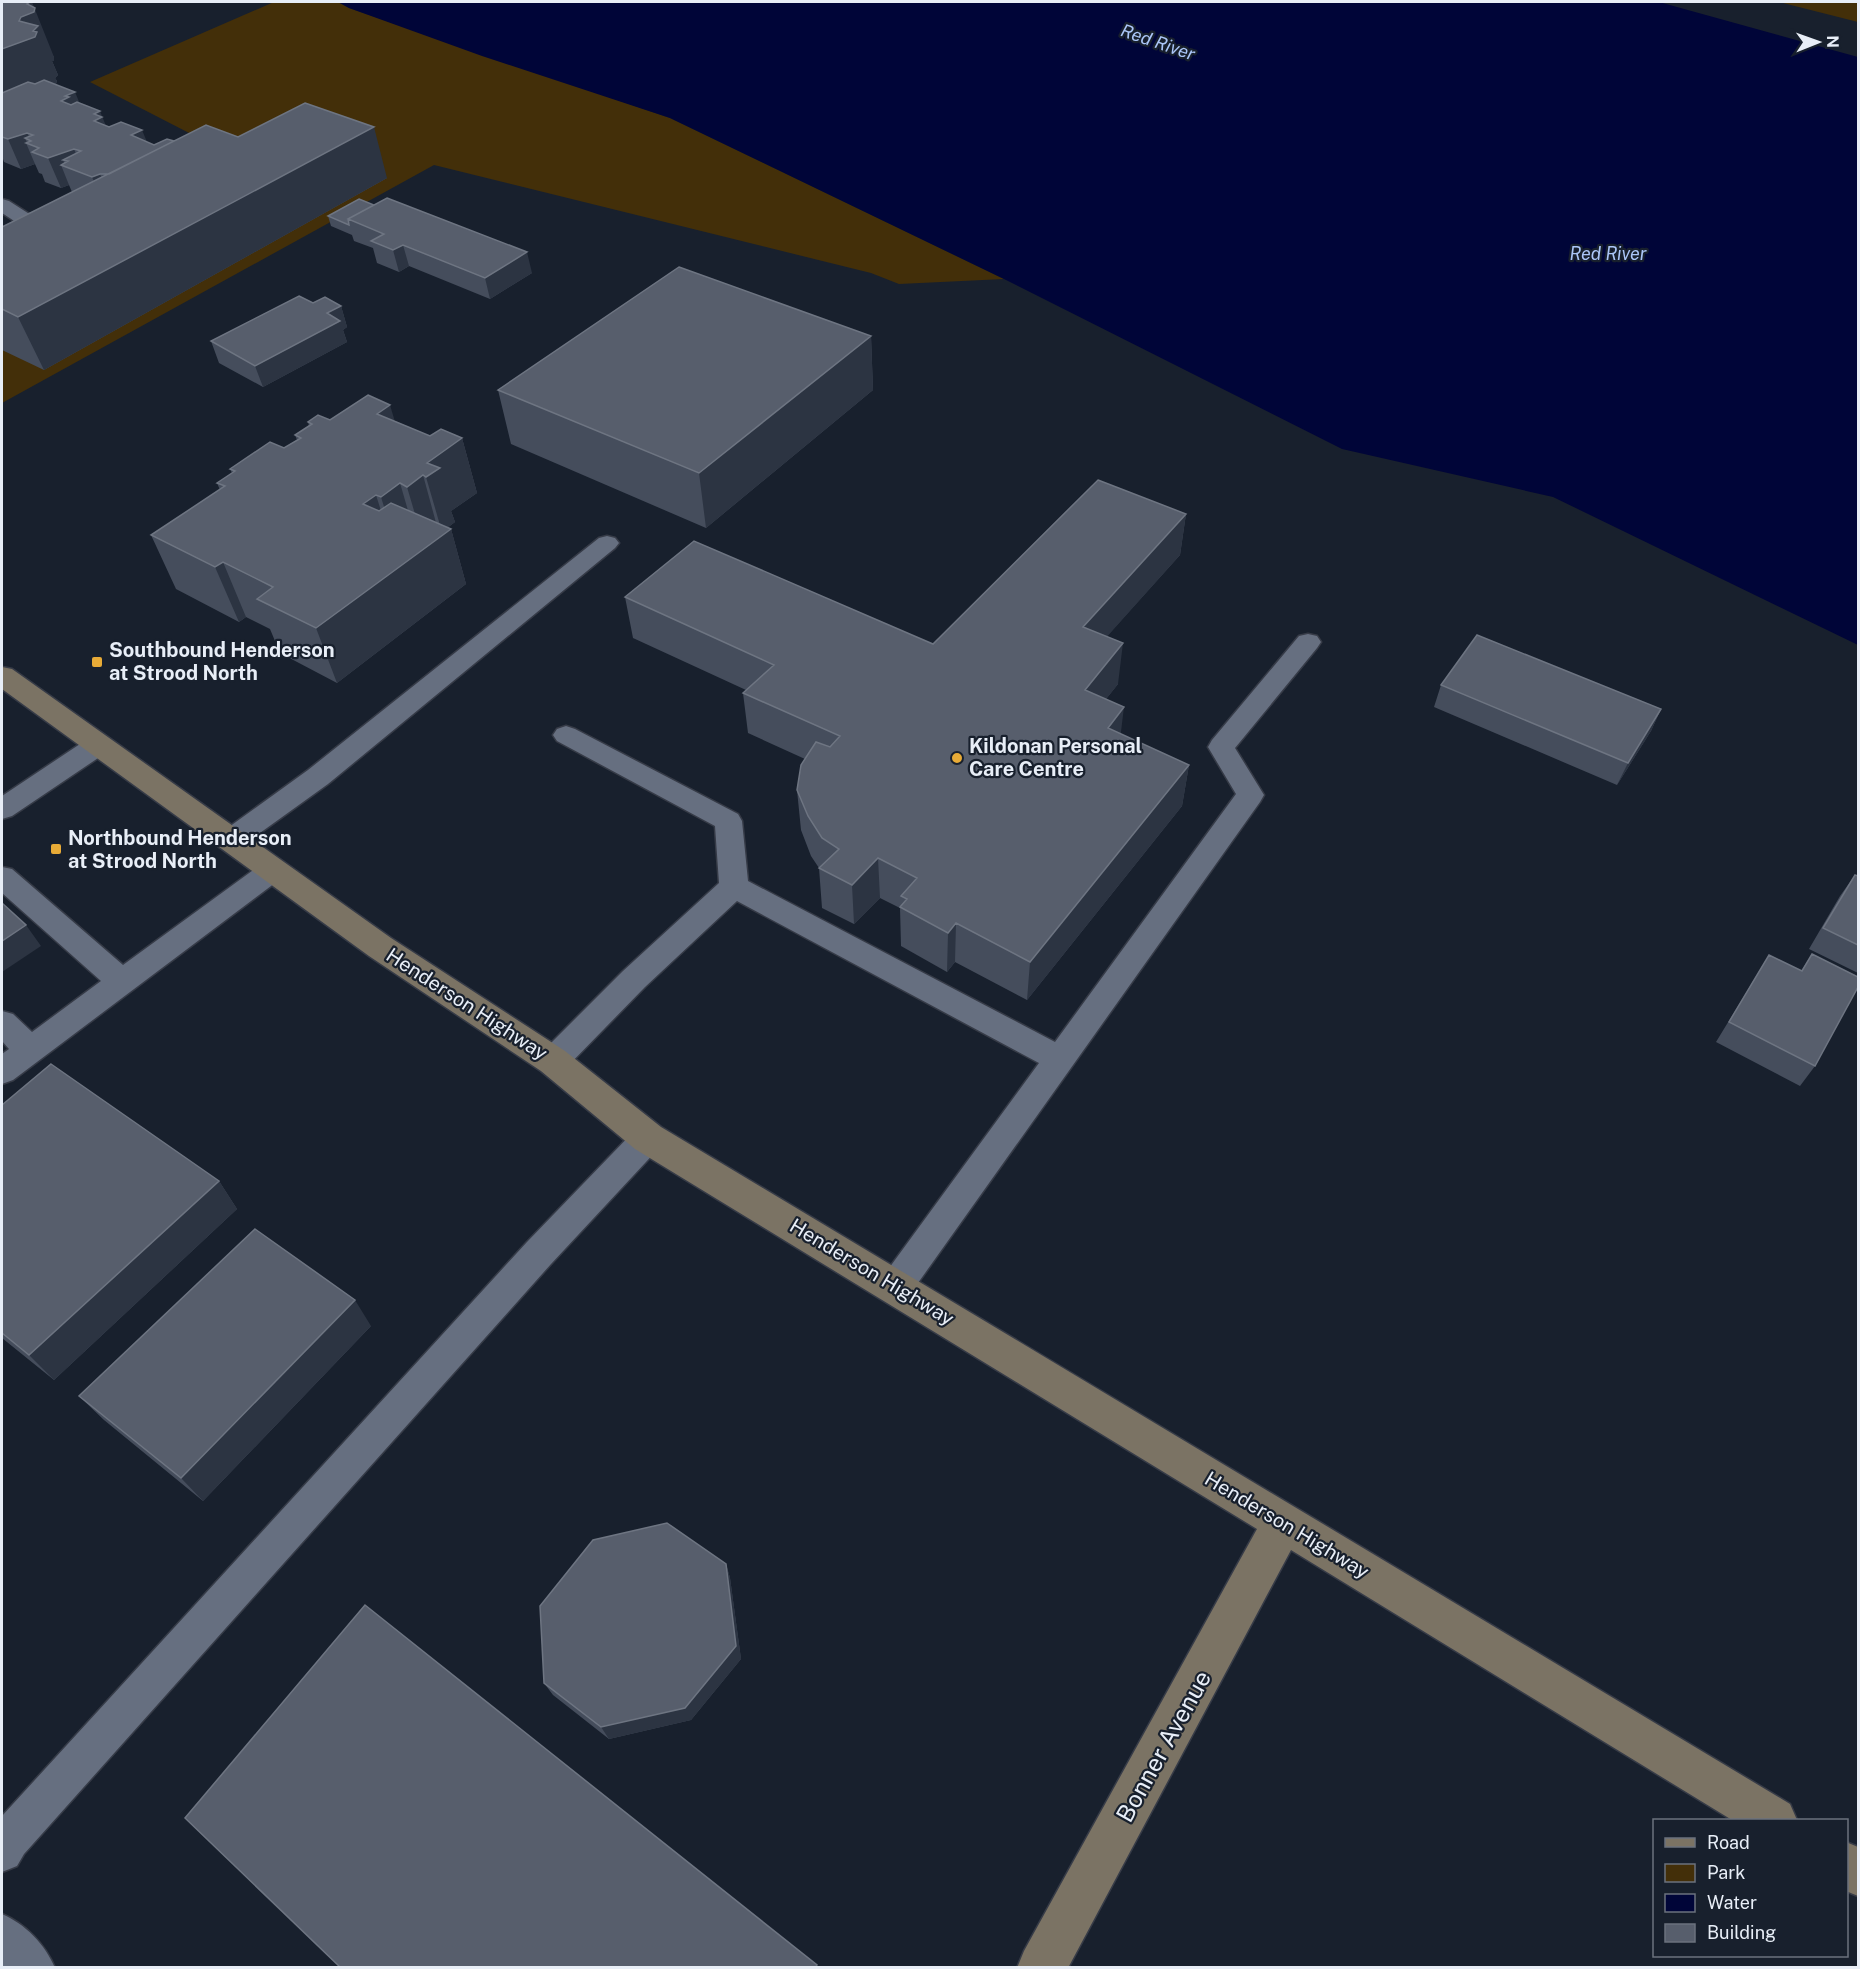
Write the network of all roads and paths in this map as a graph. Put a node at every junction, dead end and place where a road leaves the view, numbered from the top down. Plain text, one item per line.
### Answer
1 (2, 205) edge
2 (38, 228) edge
3 (607, 543) dead end
4 (1308, 642) dead end
5 (2, 676) edge
6 (566, 735) dead end
7 (98, 745) junction
8 (2, 809) edge
9 (232, 839) junction
10 (273, 870) junction
11 (2, 877) edge
12 (734, 886) junction
13 (122, 982) junction
14 (2, 1023) edge
15 (31, 1050) junction
16 (1059, 1059) junction
17 (553, 1061) junction
18 (2, 1071) edge
19 (648, 1138) junction
20 (896, 1286) junction
21 (1283, 1523) junction
22 (1771, 1819) edge
23 (2, 1851) edge
24 (2, 1936) edge
25 (33, 1968) edge
26 (1041, 1968) edge

1 - 2 lane
3 - 9 lane
4 - 16 lane
5 - 7 main road, Henderson Highway
6 - 12 lane
7 - 8 lane
7 - 9 main road, Henderson Highway
9 - 10 main road, Henderson Highway
10 - 13 lane
10 - 17 main road, Henderson Highway
11 - 13 lane
12 - 16 lane
12 - 17 lane
13 - 15 lane
14 - 15 lane
15 - 18 lane
16 - 20 lane
17 - 19 main road, Henderson Highway
19 - 20 main road, Henderson Highway
19 - 23 lane
20 - 21 main road, Henderson Highway
21 - 22 main road, Henderson Highway
21 - 26 main road, Bonner Avenue
24 - 25 lane

